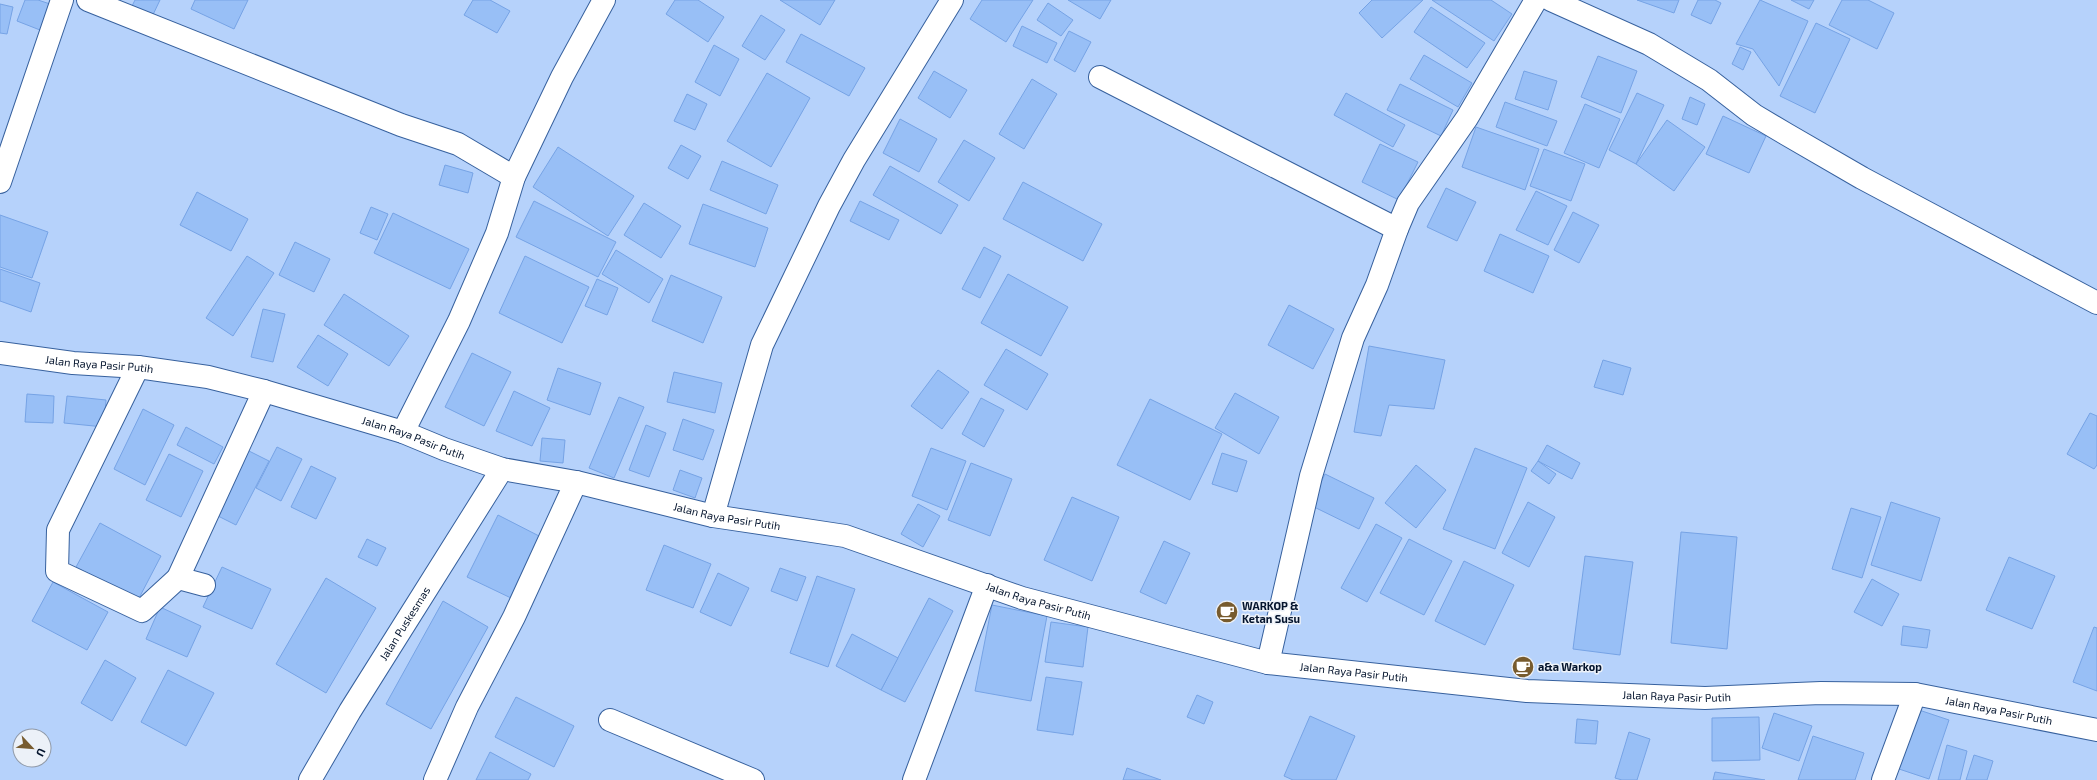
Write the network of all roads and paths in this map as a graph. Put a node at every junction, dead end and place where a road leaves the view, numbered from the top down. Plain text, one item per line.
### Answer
1 (62, 0) edge
2 (88, 0) edge
3 (604, 0) edge
4 (952, 0) edge
5 (1536, 0) edge
6 (1551, 0) edge
7 (1100, 77) dead end
8 (514, 178) junction
9 (0, 182) edge
10 (1397, 229) junction
11 (2097, 303) edge
12 (0, 353) edge
13 (138, 367) junction
14 (264, 391) junction
15 (403, 432) junction
16 (502, 469) junction
17 (576, 482) junction
18 (712, 516) junction
19 (178, 578) junction
20 (204, 585) dead end
21 (987, 585) junction
22 (1268, 663) junction
23 (1915, 694) junction
24 (610, 720) dead end
25 (2097, 730) edge
26 (310, 780) edge
27 (435, 780) edge
28 (753, 780) edge
29 (914, 780) edge
30 (1883, 780) edge

1 - 9 street
2 - 8 street
3 - 8 street
4 - 18 street
5 - 10 street
6 - 11 street
7 - 10 street
8 - 15 street
10 - 22 street
12 - 13 street, Jalan Raya Pasir Putih
13 - 14 street, Jalan Raya Pasir Putih
13 - 19 street
14 - 15 street, Jalan Raya Pasir Putih
14 - 19 street
15 - 16 street, Jalan Raya Pasir Putih
16 - 17 street, Jalan Raya Pasir Putih
16 - 26 street, Jalan Puskesmas
17 - 18 street, Jalan Raya Pasir Putih
17 - 27 street
18 - 21 street, Jalan Raya Pasir Putih
19 - 20 street
21 - 22 street, Jalan Raya Pasir Putih
21 - 29 street
22 - 23 street, Jalan Raya Pasir Putih
23 - 25 street, Jalan Raya Pasir Putih
23 - 30 street
24 - 28 street

